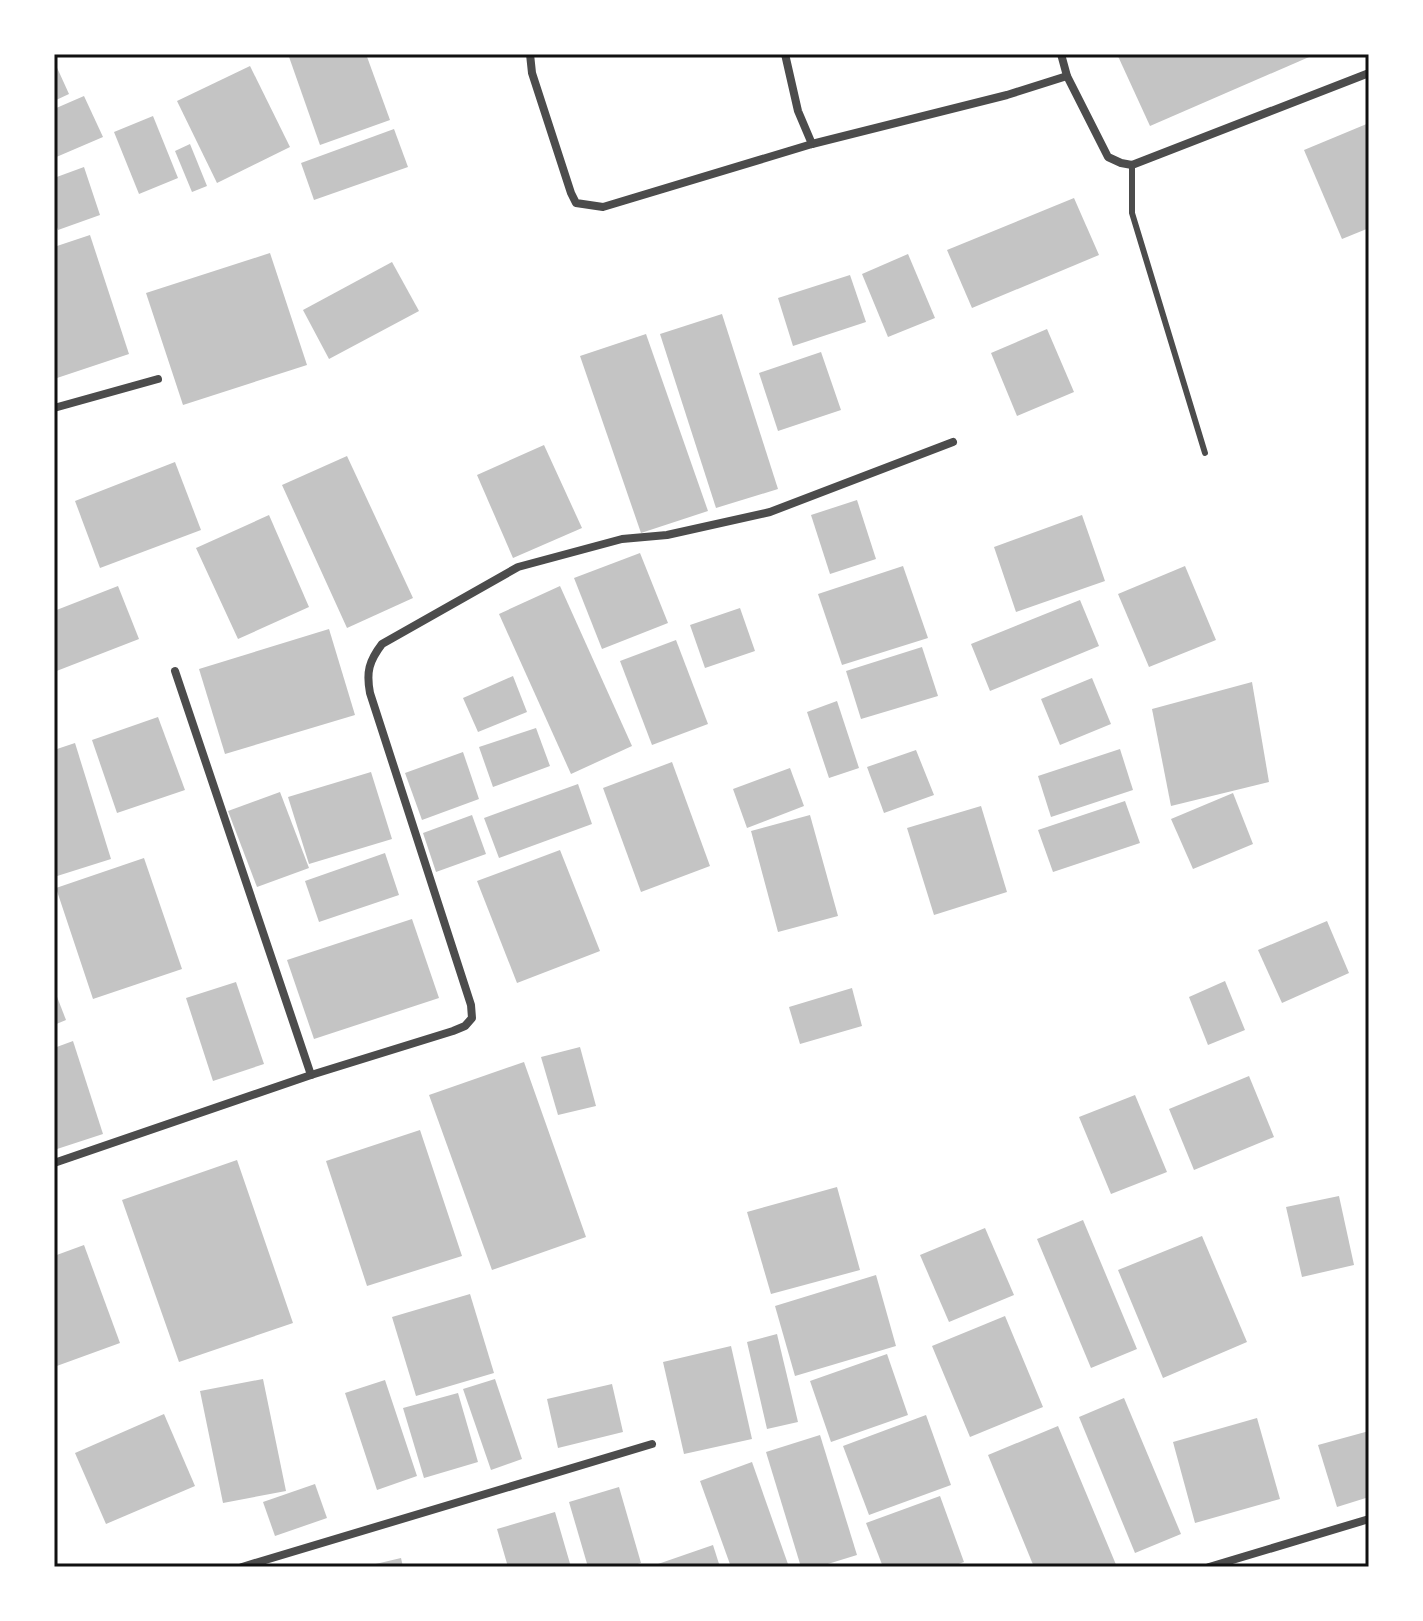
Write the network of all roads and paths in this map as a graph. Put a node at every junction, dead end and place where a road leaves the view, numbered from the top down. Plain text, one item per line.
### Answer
1 (530, 54) edge
2 (785, 54) edge
3 (1061, 54) edge
4 (1369, 73) edge
5 (1067, 76) junction
6 (812, 144) junction
7 (1132, 165) junction
8 (158, 379) dead end
9 (54, 408) edge
10 (953, 442) dead end
11 (1205, 453) dead end
12 (175, 671) dead end
13 (311, 1075) junction
14 (54, 1163) edge
15 (652, 1444) dead end
16 (1369, 1519) edge
17 (242, 1567) edge
18 (1209, 1567) edge

1 - 6 street
2 - 6 street
3 - 5 street
4 - 7 street
5 - 6 street
5 - 7 street
7 - 11 lane
8 - 9 street
10 - 13 street
12 - 13 street
13 - 14 street
15 - 17 street
16 - 18 street

